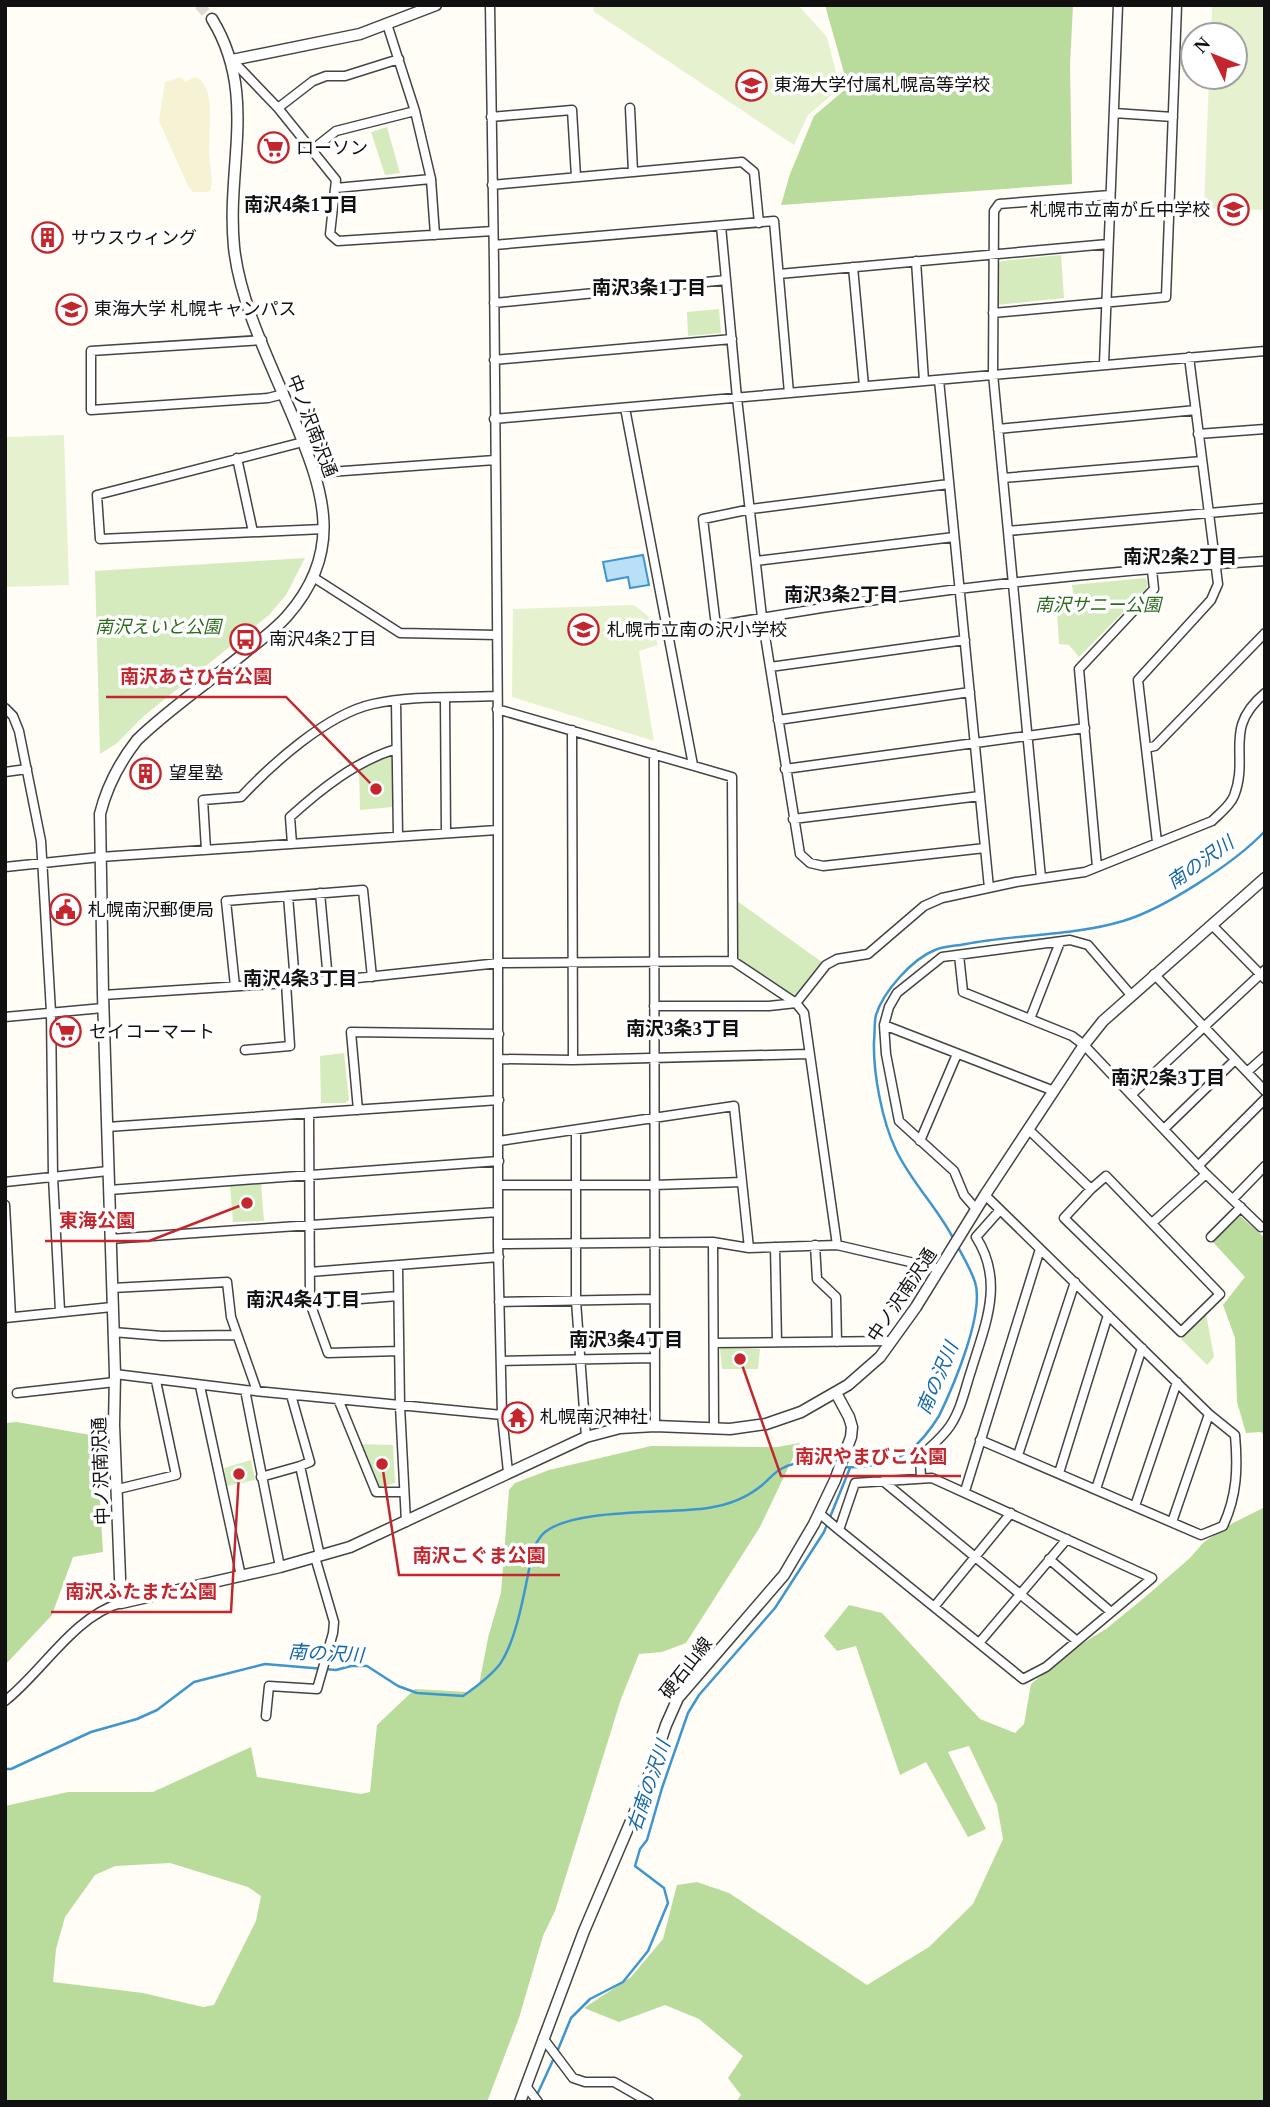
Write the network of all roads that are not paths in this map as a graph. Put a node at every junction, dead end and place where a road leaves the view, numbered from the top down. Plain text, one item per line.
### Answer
1 (436, 5) edge
2 (489, 5) edge
3 (1118, 5) edge
4 (1177, 5) edge
5 (212, 19) tunnel mouth
6 (387, 24) junction
7 (399, 59) junction
8 (232, 60) junction
9 (278, 108) junction
10 (630, 108) dead end
11 (415, 111) junction
12 (1115, 113) junction
13 (491, 117) junction
14 (1173, 117) junction
15 (313, 149) junction
16 (633, 172) junction
17 (576, 177) junction
18 (432, 179) junction
19 (492, 186) junction
20 (336, 188) junction
21 (1110, 195) junction
22 (758, 223) junction
23 (721, 226) junction
24 (494, 231) junction
25 (435, 235) junction
26 (1108, 243) junction
27 (494, 245) junction
28 (994, 254) junction
29 (916, 261) junction
30 (853, 267) junction
31 (779, 274) junction
32 (726, 280) junction
33 (494, 303) junction
34 (1106, 303) junction
35 (993, 313) junction
36 (732, 339) junction
37 (262, 341) junction
38 (1265, 351) edge
39 (1189, 357) junction
40 (494, 360) junction
41 (1104, 364) junction
42 (993, 374) junction
43 (939, 380) junction
44 (924, 381) junction
45 (864, 386) junction
46 (789, 393) junction
47 (284, 394) junction
48 (737, 398) junction
49 (625, 408) junction
50 (1196, 410) junction
51 (494, 419) junction
52 (998, 429) junction
53 (1265, 429) edge
54 (1198, 434) junction
55 (303, 442) junction
56 (237, 458) junction
57 (495, 460) junction
58 (1202, 461) junction
59 (316, 473) junction
60 (1003, 478) junction
61 (949, 484) junction
62 (1265, 508) edge
63 (751, 509) junction
64 (1209, 513) junction
65 (324, 528) junction
66 (1008, 531) junction
67 (253, 532) junction
68 (954, 537) junction
69 (757, 561) junction
70 (1265, 561) edge
71 (1216, 564) junction
72 (1152, 570) junction
73 (313, 577) junction
74 (1013, 582) junction
75 (960, 589) junction
76 (762, 617) junction
77 (716, 626) junction
78 (1265, 633) edge
79 (497, 635) junction
80 (667, 635) junction
81 (965, 640) junction
82 (770, 667) junction
83 (970, 692) junction
84 (1265, 693) edge
85 (497, 696) junction
86 (445, 699) junction
87 (396, 701) junction
88 (5, 708) edge
89 (497, 709) junction
90 (778, 720) junction
91 (1085, 728) junction
92 (572, 730) junction
93 (1027, 736) junction
94 (975, 743) junction
95 (1146, 748) junction
96 (397, 749) junction
97 (654, 754) junction
98 (693, 765) junction
99 (27, 769) junction
100 (785, 769) junction
101 (5, 772) edge
102 (980, 796) junction
103 (793, 819) junction
104 (497, 830) junction
105 (446, 833) junction
106 (398, 836) junction
107 (1157, 842) junction
108 (292, 844) junction
109 (985, 848) junction
110 (206, 850) junction
111 (100, 857) junction
112 (43, 863) junction
113 (5, 867) edge
114 (1097, 867) junction
115 (1041, 878) junction
116 (1265, 878) edge
117 (989, 888) junction
118 (320, 893) junction
119 (288, 896) junction
120 (1213, 926) junction
121 (1060, 942) junction
122 (959, 954) junction
123 (573, 961) junction
124 (654, 961) junction
125 (733, 961) junction
126 (499, 963) junction
127 (1154, 974) junction
128 (1263, 974) edge
129 (372, 976) junction
130 (328, 980) junction
131 (290, 983) junction
132 (235, 986) junction
133 (103, 995) junction
134 (1131, 995) junction
135 (796, 1003) junction
136 (654, 1006) junction
137 (103, 1008) junction
138 (51, 1012) junction
139 (5, 1017) edge
140 (1030, 1019) junction
141 (884, 1025) junction
142 (1203, 1026) junction
143 (499, 1034) junction
144 (1084, 1045) junction
145 (245, 1050) dead end
146 (808, 1054) junction
147 (957, 1054) junction
148 (1265, 1056) edge
149 (654, 1058) junction
150 (499, 1059) junction
151 (573, 1060) junction
152 (1235, 1060) junction
153 (1247, 1072) junction
154 (1054, 1091) junction
155 (1265, 1091) edge
156 (1132, 1094) junction
157 (1265, 1099) edge
158 (499, 1100) junction
159 (358, 1110) junction
160 (309, 1113) junction
161 (653, 1119) junction
162 (107, 1127) junction
163 (1164, 1129) junction
164 (576, 1130) junction
165 (1029, 1130) junction
166 (499, 1141) junction
167 (920, 1141) junction
168 (499, 1161) junction
169 (1198, 1166) junction
170 (1265, 1166) edge
171 (108, 1171) junction
172 (1206, 1174) junction
173 (310, 1175) junction
174 (53, 1177) junction
175 (5, 1182) edge
176 (742, 1182) junction
177 (499, 1185) junction
178 (576, 1185) junction
179 (654, 1185) junction
180 (1091, 1189) junction
181 (109, 1190) junction
182 (985, 1195) junction
183 (1233, 1199) junction
184 (5, 1205) edge
185 (1241, 1207) junction
186 (1000, 1210) junction
187 (498, 1212) junction
188 (974, 1213) junction
189 (1152, 1223) junction
190 (310, 1224) junction
191 (1261, 1227) dead end
192 (1211, 1237) dead end
193 (110, 1239) junction
194 (576, 1242) junction
195 (713, 1242) junction
196 (654, 1243) junction
197 (498, 1244) junction
198 (815, 1245) junction
199 (837, 1245) junction
200 (775, 1247) junction
201 (748, 1248) junction
202 (1040, 1249) junction
203 (499, 1257) junction
204 (398, 1266) junction
205 (940, 1269) junction
206 (310, 1272) junction
207 (1074, 1282) junction
208 (112, 1288) junction
209 (398, 1296) junction
210 (654, 1299) junction
211 (576, 1301) junction
212 (499, 1302) junction
213 (310, 1303) junction
214 (112, 1307) junction
215 (60, 1311) junction
216 (1108, 1315) junction
217 (8, 1318) edge
218 (113, 1332) junction
219 (236, 1335) junction
220 (891, 1341) junction
221 (777, 1342) junction
222 (837, 1342) junction
223 (714, 1343) junction
224 (1142, 1348) junction
225 (399, 1351) junction
226 (654, 1357) junction
227 (579, 1359) junction
228 (501, 1361) junction
229 (115, 1378) junction
230 (156, 1381) junction
231 (1177, 1382) junction
232 (200, 1385) junction
233 (245, 1390) junction
234 (257, 1391) junction
235 (17, 1393) dead end
236 (836, 1393) junction
237 (291, 1395) junction
238 (338, 1399) junction
239 (400, 1406) junction
240 (1209, 1414) junction
241 (502, 1415) junction
242 (655, 1426) junction
243 (714, 1429) junction
244 (586, 1437) junction
245 (980, 1440) junction
246 (1018, 1455) junction
247 (300, 1466) junction
248 (508, 1472) junction
249 (1059, 1473) junction
250 (261, 1477) junction
251 (921, 1478) junction
252 (883, 1481) junction
253 (118, 1489) junction
254 (1096, 1489) junction
255 (965, 1491) junction
256 (403, 1492) junction
257 (1135, 1506) junction
258 (820, 1513) junction
259 (1011, 1513) junction
260 (406, 1522) junction
261 (1172, 1522) junction
262 (839, 1530) junction
263 (1067, 1539) junction
264 (318, 1556) junction
265 (974, 1558) junction
266 (1049, 1559) junction
267 (280, 1567) junction
268 (241, 1576) junction
269 (1020, 1594) junction
270 (121, 1603) junction
271 (934, 1607) junction
272 (1111, 1612) junction
273 (1077, 1641) junction
274 (979, 1643) junction
275 (5, 1701) edge
276 (266, 1716) dead end
277 (546, 2043) junction
278 (526, 2086) junction
279 (520, 2102) edge
280 (538, 2102) edge
281 (649, 2102) edge

1 - 6 street
2 - 13 street
3 - 12 street
4 - 14 street
5 - 8 street, 中ノ沢南沢通
6 - 7 street
6 - 8 street
7 - 9 street
7 - 11 street
8 - 9 street
8 - 37 street, 中ノ沢南沢通
9 - 15 street
10 - 16 street
11 - 15 street
11 - 18 street
12 - 14 street
12 - 21 street
13 - 17 street
13 - 19 street
14 - 34 street
15 - 20 street
16 - 17 street
16 - 22 street
17 - 19 street
18 - 20 street
18 - 25 street
19 - 24 street
20 - 25 street
21 - 26 street
21 - 28 street
22 - 23 street
22 - 31 street
23 - 27 street
23 - 32 street
24 - 25 street
24 - 27 street
26 - 28 street
26 - 34 street
27 - 33 street
28 - 29 street
28 - 35 street
29 - 30 street
29 - 44 street
30 - 31 street
30 - 45 street
31 - 46 street
32 - 33 street
32 - 36 street
33 - 40 street
34 - 35 street
34 - 41 street
35 - 42 street
36 - 40 street
36 - 48 street
37 - 47 street, 中ノ沢南沢通
37 - 47 street
38 - 39 street
39 - 41 street
39 - 50 street
40 - 51 street
41 - 42 street
42 - 43 street
42 - 52 street
43 - 44 street
43 - 61 street
44 - 45 street
45 - 46 street
46 - 48 street
47 - 55 street, 中ノ沢南沢通
48 - 49 street
48 - 63 street
49 - 51 street
49 - 80 street
50 - 52 street
50 - 54 street
51 - 57 street
52 - 60 street
53 - 54 street
54 - 58 street
55 - 56 street
55 - 59 street, 中ノ沢南沢通
56 - 67 street
56 - 67 street
57 - 59 street
57 - 79 street
58 - 60 street
58 - 64 street
59 - 65 street, 中ノ沢南沢通
60 - 66 street
61 - 63 street
61 - 68 street
62 - 64 street
63 - 69 street
63 - 77 street
64 - 66 street
64 - 71 street
65 - 67 street
65 - 73 street, 中ノ沢南沢通
66 - 74 street
68 - 69 street
68 - 75 street
69 - 76 street
70 - 71 street
71 - 72 street
71 - 95 street
72 - 74 street
72 - 91 street
73 - 79 street
73 - 111 street, 中ノ沢南沢通
74 - 75 street
74 - 93 street
75 - 76 street
75 - 81 street
76 - 77 street
76 - 82 street
77 - 80 street
78 - 95 street
79 - 85 street
80 - 98 street
81 - 82 street
81 - 83 street
82 - 90 street
83 - 90 street
83 - 94 street
84 - 107 street
85 - 86 street
85 - 89 street
86 - 87 street
86 - 105 street
87 - 96 street
87 - 110 street
88 - 99 street
89 - 92 street
89 - 104 street
90 - 100 street
91 - 93 street
91 - 114 street
92 - 97 street
92 - 123 street
93 - 94 street
93 - 115 street
94 - 100 street
94 - 102 street
95 - 107 street
96 - 106 street
96 - 108 street
97 - 98 street
97 - 124 street
98 - 125 street
99 - 101 street
99 - 112 street
100 - 103 street
102 - 103 street
102 - 109 street
103 - 109 street
104 - 105 street
104 - 126 street
105 - 106 street
106 - 108 street
107 - 114 street
108 - 110 street
109 - 117 street
110 - 111 street
111 - 112 street
111 - 133 street, 中ノ沢南沢通
112 - 113 street
112 - 138 street
114 - 115 street
115 - 117 street
116 - 120 street, 中ノ沢南沢通
117 - 135 street
118 - 119 street
118 - 129 street
118 - 130 street
119 - 131 street
119 - 132 street
120 - 127 street, 中ノ沢南沢通
120 - 128 street
121 - 122 street
121 - 134 street
121 - 140 street
122 - 140 street
122 - 141 street
123 - 124 street
123 - 126 street
123 - 151 street
124 - 125 street
124 - 136 street
125 - 135 street
126 - 129 street
126 - 143 street
127 - 134 street, 中ノ沢南沢通
127 - 142 street
128 - 142 street
129 - 130 street
130 - 131 street
131 - 132 street
131 - 145 street
132 - 133 street
133 - 137 street, 中ノ沢南沢通
134 - 144 street, 中ノ沢南沢通
135 - 136 street
135 - 146 street
136 - 149 street
137 - 138 street
137 - 162 street, 中ノ沢南沢通
138 - 139 street
138 - 174 street
140 - 144 street
141 - 147 street
141 - 167 street
142 - 152 street
142 - 156 street
143 - 150 street
143 - 159 street
144 - 154 street, 中ノ沢南沢通
144 - 156 street
146 - 149 street
146 - 199 street
147 - 154 street
147 - 167 street
148 - 153 street
149 - 151 street
149 - 161 street
150 - 151 street
150 - 158 street
152 - 153 street
152 - 163 street
153 - 155 street
154 - 165 street, 中ノ沢南沢通
156 - 163 street
157 - 169 street
158 - 159 street
158 - 166 street
159 - 160 street
160 - 162 street
160 - 173 street
161 - 164 street
161 - 176 street
161 - 179 street
162 - 171 street, 中ノ沢南沢通
163 - 169 street
164 - 166 street
164 - 178 street
165 - 180 street
165 - 182 street, 中ノ沢南沢通
166 - 168 street
167 - 188 street
168 - 173 street
168 - 177 street
169 - 172 street
170 - 183 street
171 - 174 street
171 - 181 street, 中ノ沢南沢通
172 - 183 street
172 - 189 street
173 - 181 street
173 - 190 street
174 - 175 street
174 - 215 street
176 - 179 street
176 - 201 street
177 - 178 street
177 - 187 street
178 - 179 street
178 - 194 street
179 - 196 street
180 - 189 street
180 - 189 street
181 - 193 street, 中ノ沢南沢通
182 - 186 street
182 - 188 street, 中ノ沢南沢通
183 - 185 street
184 - 217 street
185 - 191 street
185 - 192 street
186 - 202 street
186 - 251 street
187 - 190 street
187 - 197 street
188 - 205 street, 中ノ沢南沢通
190 - 193 street
190 - 206 street
193 - 208 street, 中ノ沢南沢通
194 - 196 street
194 - 197 street
194 - 211 street
195 - 196 street
195 - 201 street
195 - 223 street
196 - 210 street
197 - 203 street
198 - 199 street
198 - 200 street
198 - 222 street
199 - 205 street
200 - 201 street
200 - 221 street
202 - 207 street
202 - 245 street
203 - 204 street
203 - 212 street
204 - 206 street
204 - 209 street
205 - 220 street, 中ノ沢南沢通
206 - 213 street
207 - 216 street
207 - 246 street
208 - 214 street, 中ノ沢南沢通
208 - 219 street
209 - 213 street
209 - 225 street
210 - 211 street
210 - 226 street
211 - 212 street
211 - 227 street
212 - 228 street
213 - 225 street
214 - 215 street
214 - 218 street, 中ノ沢南沢通
215 - 217 street
216 - 224 street
216 - 249 street
218 - 219 street
218 - 229 street, 中ノ沢南沢通
219 - 234 street
220 - 222 street
220 - 236 street, 中ノ沢南沢通
221 - 222 street
221 - 223 street
223 - 243 street
224 - 231 street
224 - 254 street
225 - 239 street
226 - 227 street
226 - 242 street
227 - 228 street
227 - 244 street
228 - 241 street
229 - 230 street
229 - 235 street
229 - 253 street, 中ノ沢南沢通
230 - 232 street
230 - 253 street
231 - 240 street
231 - 257 street
232 - 233 street
232 - 268 street
233 - 234 street
233 - 250 street
234 - 237 street
236 - 243 street, 中ノ沢南沢通
236 - 258 street, 硬石山線
237 - 238 street
237 - 247 street
238 - 239 street
238 - 256 street
239 - 241 street
239 - 256 street
240 - 261 street
240 - 261 street
241 - 248 street
242 - 243 street, 中ノ沢南沢通
242 - 244 street, 中ノ沢南沢通
244 - 248 street, 中ノ沢南沢通
245 - 246 street
245 - 255 street
246 - 249 street
247 - 250 street
247 - 264 street
248 - 260 street, 中ノ沢南沢通
249 - 254 street
250 - 267 street
251 - 252 street
251 - 255 street
252 - 262 street
252 - 265 street
253 - 270 street, 中ノ沢南沢通
254 - 257 street
255 - 259 street
256 - 260 street
257 - 261 street
258 - 262 street
258 - 277 street, 硬石山線
259 - 263 street
259 - 265 street
260 - 264 street, 中ノ沢南沢通
262 - 271 street
263 - 266 street
263 - 272 street
264 - 267 street, 中ノ沢南沢通
264 - 276 street
265 - 269 street
265 - 271 street
266 - 269 street
266 - 272 street
267 - 268 street, 中ノ沢南沢通
268 - 270 street, 中ノ沢南沢通
269 - 273 street
269 - 274 street
270 - 275 street
271 - 274 street
272 - 273 street
273 - 274 street
277 - 278 street, 硬石山線
277 - 281 street
278 - 279 street, 硬石山線
278 - 280 street

